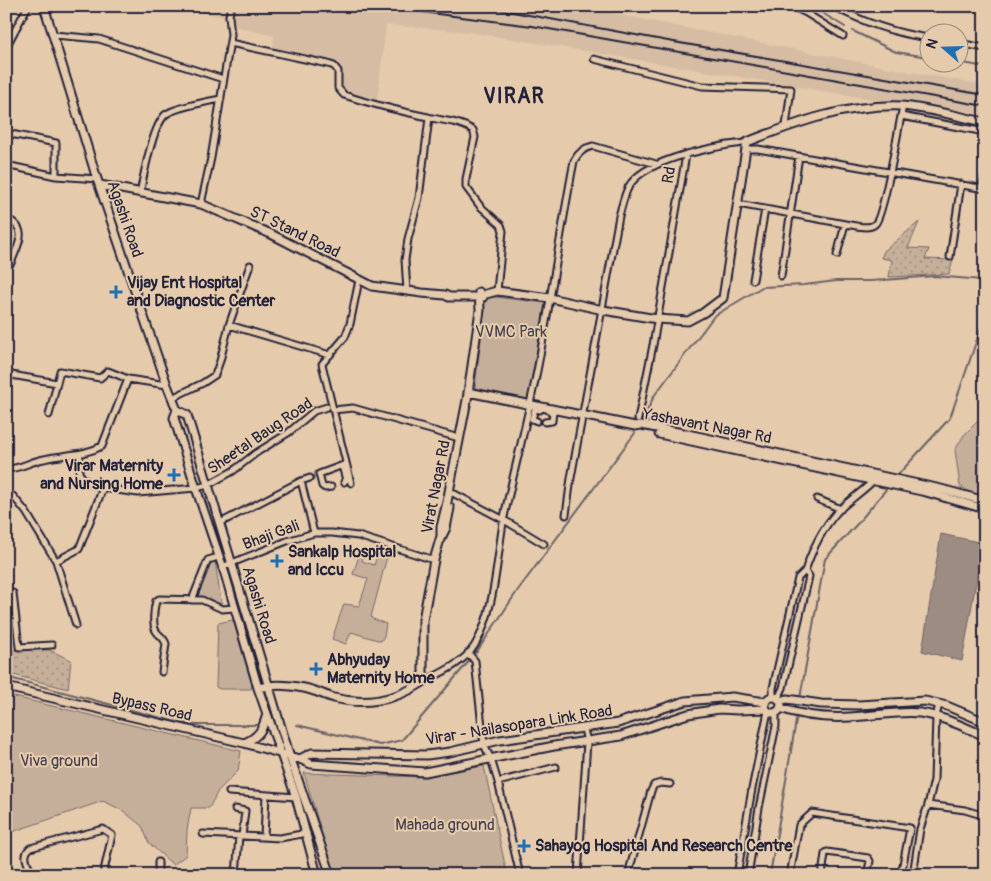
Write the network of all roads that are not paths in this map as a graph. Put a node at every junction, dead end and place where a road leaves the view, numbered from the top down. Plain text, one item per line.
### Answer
1 (28, 6) edge
2 (44, 6) edge
3 (231, 6) edge
4 (791, 6) edge
5 (833, 6) edge
6 (54, 35) junction
7 (843, 36) dead end
8 (918, 37) edge
9 (230, 43) junction
10 (968, 45) edge
11 (6, 48) edge
12 (985, 48) edge
13 (594, 59) dead end
14 (223, 79) junction
15 (221, 99) junction
16 (902, 106) junction
17 (901, 116) junction
18 (429, 118) junction
19 (985, 122) edge
20 (786, 126) junction
21 (6, 132) edge
22 (985, 132) edge
23 (747, 145) junction
24 (686, 155) junction
25 (798, 156) junction
26 (656, 164) junction
27 (6, 165) edge
28 (890, 172) junction
29 (56, 176) junction
30 (985, 176) edge
31 (98, 182) junction
32 (961, 184) junction
33 (983, 189) edge
34 (140, 193) junction
35 (201, 204) junction
36 (738, 204) junction
37 (765, 209) junction
38 (789, 213) junction
39 (6, 218) edge
40 (845, 224) junction
41 (837, 255) dead end
42 (950, 257) dead end
43 (11, 263) dead end
44 (250, 265) dead end
45 (781, 276) dead end
46 (359, 280) junction
47 (752, 280) dead end
48 (497, 290) junction
49 (407, 291) junction
50 (482, 294) junction
51 (550, 298) junction
52 (603, 310) junction
53 (657, 319) junction
54 (229, 325) junction
55 (330, 354) junction
56 (6, 374) edge
57 (128, 379) junction
58 (58, 383) junction
59 (167, 385) junction
60 (470, 393) junction
61 (172, 398) junction
62 (533, 406) junction
63 (327, 407) dead end
64 (177, 410) junction
65 (333, 410) junction
66 (49, 415) dead end
67 (583, 415) junction
68 (537, 421) dead end
69 (546, 422) dead end
70 (636, 422) junction
71 (460, 438) junction
72 (80, 454) junction
73 (344, 465) junction
74 (6, 470) edge
75 (310, 478) dead end
76 (883, 480) junction
77 (301, 481) junction
78 (873, 481) junction
79 (344, 482) dead end
80 (351, 483) dead end
81 (208, 485) junction
82 (330, 487) dead end
83 (103, 488) junction
84 (196, 488) junction
85 (452, 492) junction
86 (940, 492) junction
87 (14, 496) dead end
88 (817, 499) dead end
89 (985, 502) edge
90 (841, 509) junction
91 (985, 509) edge
92 (566, 515) dead end
93 (504, 520) junction
94 (220, 523) junction
95 (314, 533) junction
96 (544, 544) dead end
97 (215, 558) dead end
98 (434, 560) junction
99 (56, 561) junction
100 (232, 563) junction
101 (222, 567) junction
102 (805, 571) junction
103 (6, 594) edge
104 (192, 600) junction
105 (234, 608) junction
106 (76, 625) dead end
107 (52, 645) dead end
108 (469, 654) junction
109 (162, 672) dead end
110 (423, 682) junction
111 (268, 685) junction
112 (6, 687) edge
113 (258, 688) junction
114 (775, 704) junction
115 (822, 704) junction
116 (939, 704) junction
117 (267, 713) junction
118 (820, 716) junction
119 (936, 717) junction
120 (985, 722) edge
121 (584, 729) junction
122 (985, 736) edge
123 (587, 742) junction
124 (244, 743) junction
125 (484, 744) junction
126 (280, 754) junction
127 (290, 756) junction
128 (300, 759) junction
129 (491, 759) junction
130 (556, 767) dead end
131 (498, 782) junction
132 (670, 784) dead end
133 (229, 792) dead end
134 (266, 795) junction
135 (296, 797) junction
136 (928, 805) junction
137 (235, 810) dead end
138 (985, 816) edge
139 (910, 828) junction
140 (920, 829) junction
141 (307, 833) junction
142 (203, 834) dead end
143 (240, 836) junction
144 (264, 838) junction
145 (158, 862) dead end
146 (32, 875) edge
147 (103, 875) edge
148 (158, 875) edge
149 (236, 875) edge
150 (317, 875) edge
151 (330, 875) edge
152 (520, 875) edge
153 (578, 875) edge
154 (628, 875) edge
155 (737, 875) edge
156 (748, 875) edge
157 (790, 875) edge
158 (822, 875) edge
159 (867, 875) edge
160 (901, 875) edge
161 (913, 875) edge

1 - 11 street
2 - 6 street, Agashi Road
3 - 9 street
4 - 7 street
5 - 8 street
6 - 14 street
6 - 31 street, Agashi Road
9 - 14 street
9 - 18 street
10 - 12 street
13 - 20 street
14 - 15 street
15 - 34 street
15 - 35 street
16 - 17 street
16 - 19 street, Rd
16 - 20 street, Rd
17 - 22 street
17 - 28 street
18 - 48 street
18 - 49 street
20 - 23 street, Rd
21 - 29 street
23 - 24 street, Rd
23 - 25 street
23 - 36 street
24 - 26 street
24 - 53 street, Rd
25 - 28 street
25 - 38 street
26 - 51 street
26 - 52 street
27 - 29 street
28 - 32 street
28 - 40 street
29 - 31 street
30 - 33 street
31 - 34 street, ST Stand Road
31 - 59 street, Agashi Road
32 - 33 street
32 - 42 street
34 - 35 street, ST Stand Road
35 - 46 street, ST Stand Road
36 - 37 street
36 - 53 street
37 - 38 street
37 - 47 street
38 - 40 street
38 - 45 street
39 - 43 street
40 - 41 street
44 - 54 street
46 - 49 street, ST Stand Road
46 - 55 street
48 - 50 street, ST Stand Road
48 - 51 street
49 - 50 street, ST Stand Road
50 - 60 street, Virat Nagar Rd
51 - 52 street
51 - 62 street
52 - 53 street
52 - 67 street
53 - 70 street, Rd
54 - 55 street
54 - 61 street
55 - 65 street
56 - 58 street
57 - 58 street
57 - 59 street
57 - 72 street
58 - 66 street
59 - 61 street, Agashi Road
60 - 62 street, Yashavant Nagar Rd
60 - 71 street, Virat Nagar Rd
60 - 85 street
61 - 64 street, Agashi Road
62 - 67 street, Yashavant Nagar Rd
62 - 68 street
62 - 69 street
62 - 93 street
63 - 81 street, Sheetal Baug Road
64 - 81 street, Agashi Road
64 - 84 street, Agashi Road
65 - 71 street
65 - 73 street
67 - 70 street, Yashavant Nagar Rd
67 - 92 street
70 - 76 street, Yashavant Nagar Rd
70 - 78 street
71 - 85 street, Virat Nagar Rd
72 - 74 street
72 - 83 street
73 - 79 street
73 - 80 street
73 - 82 street
75 - 77 street
76 - 78 street
76 - 86 street, Yashavant Nagar Rd
77 - 94 street
77 - 95 street
78 - 90 street
81 - 84 street, Sheetal Baug Road
81 - 94 street, Agashi Road
83 - 84 street, Sheetal Baug Road
83 - 99 street
84 - 101 street, Agashi Road
85 - 93 street
85 - 98 street, Virat Nagar Rd
86 - 89 street
86 - 91 street
87 - 99 street
88 - 90 street
90 - 102 street
93 - 96 street
93 - 108 street
94 - 100 street, Agashi Road
95 - 98 street, Bhaji Gali
95 - 100 street, Bhaji Gali
97 - 104 street
98 - 110 street, Virat Nagar Rd
99 - 106 street
100 - 101 street, Bhaji Gali
100 - 111 street, Agashi Road
101 - 105 street, Agashi Road
102 - 114 street
102 - 114 street
103 - 107 street
104 - 105 street
104 - 109 street
105 - 113 street, Agashi Road
108 - 110 street
108 - 125 street
110 - 111 street
111 - 113 street
111 - 127 street, Agashi Road
112 - 124 street, Bypass Road
113 - 117 street, Agashi Road
114 - 115 street, Virar - Nailasopara Link Road
114 - 118 street, Virar - Nailasopara Link Road
114 - 121 street, Virar - Nailasopara Link Road
114 - 123 street, Virar - Nailasopara Link Road
114 - 155 street
114 - 156 street
115 - 116 street, Virar - Nailasopara Link Road
115 - 118 street
116 - 119 street
116 - 120 street, Virar - Nailasopara Link Road
117 - 124 street
117 - 126 street, Agashi Road
118 - 119 street, Virar - Nailasopara Link Road
119 - 122 street, Virar - Nailasopara Link Road
119 - 136 street
121 - 123 street
121 - 125 street, Virar - Nailasopara Link Road
123 - 129 street, Virar - Nailasopara Link Road
123 - 153 street
124 - 126 street, Bypass Road
125 - 128 street, Virar - Nailasopara Link Road
125 - 129 street
126 - 127 street, Bypass Road
126 - 135 street, Agashi Road
127 - 128 street, Bypass Road
127 - 151 street, Agashi Road
128 - 129 street, Virar - Nailasopara Link Road
129 - 131 street
130 - 131 street
131 - 152 street
132 - 154 street
133 - 134 street
134 - 135 street
134 - 144 street
135 - 141 street, Agashi Road
136 - 138 street
136 - 140 street
137 - 143 street
139 - 140 street
139 - 157 street
139 - 160 street
140 - 161 street
141 - 144 street
141 - 150 street, Agashi Road
142 - 143 street
143 - 144 street
143 - 149 street
145 - 148 street
146 - 147 street
158 - 159 street

